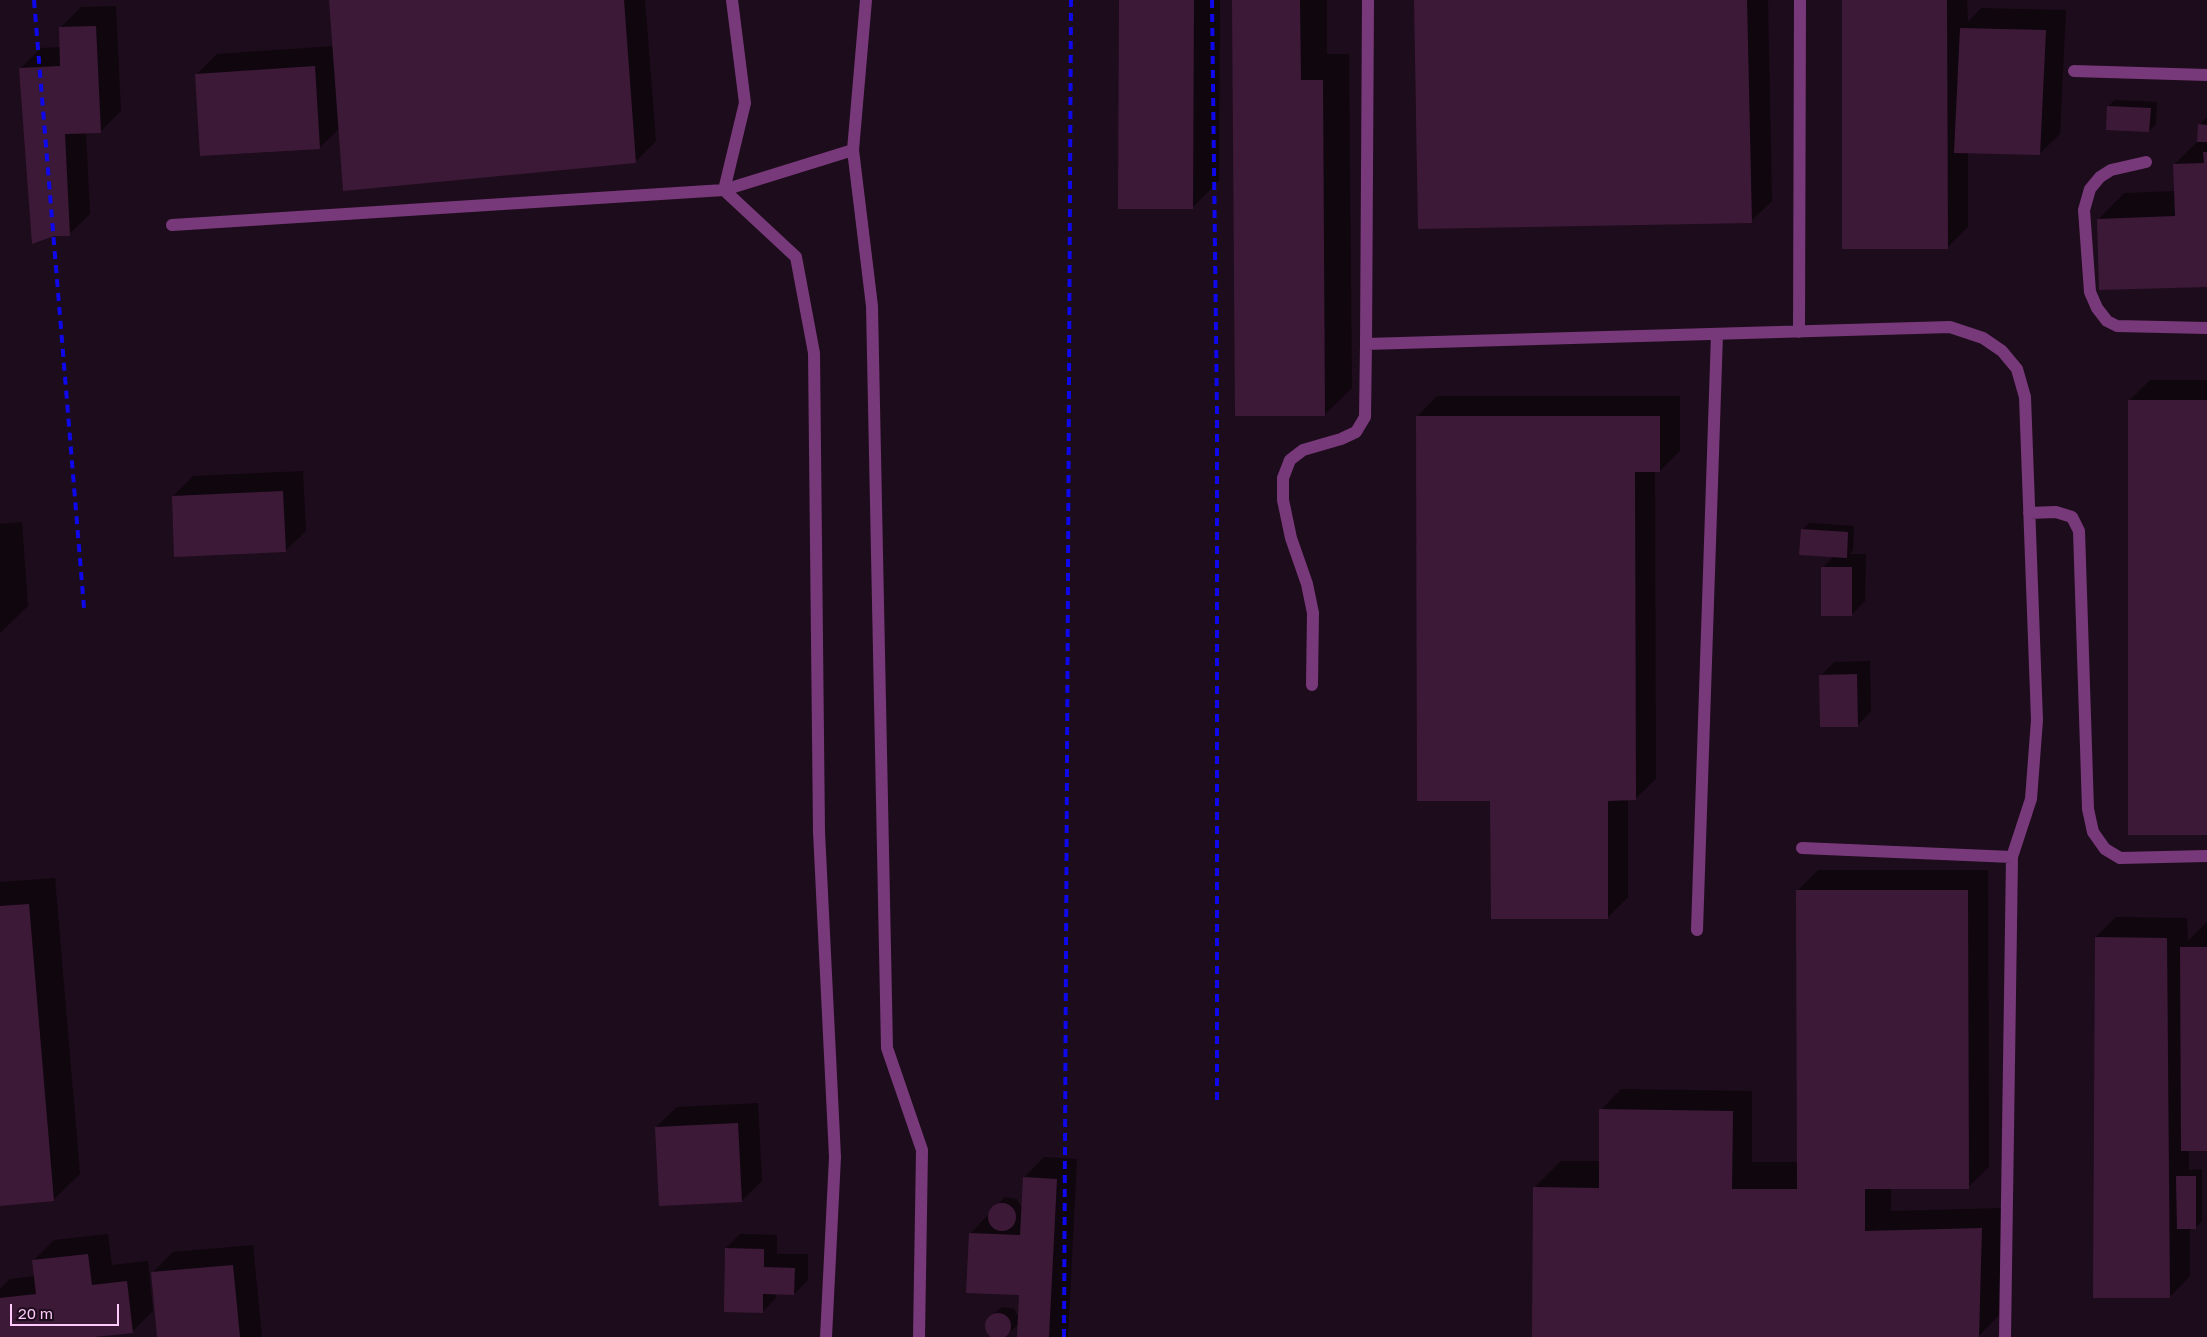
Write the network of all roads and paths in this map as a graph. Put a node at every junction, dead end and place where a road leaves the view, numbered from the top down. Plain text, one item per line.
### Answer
1 (732, 0) edge
2 (866, 0) edge
3 (1368, 0) edge
4 (1800, 0) edge
5 (2074, 71) dead end
6 (2207, 75) edge
7 (853, 150) junction
8 (2146, 162) dead end
9 (724, 190) junction
10 (172, 225) dead end
11 (2207, 328) edge
12 (1799, 332) junction
13 (1717, 334) junction
14 (1366, 344) junction
15 (2029, 513) junction
16 (1312, 685) dead end
17 (1802, 848) dead end
18 (2207, 856) edge
19 (2012, 857) junction
20 (1697, 930) dead end
21 (826, 1337) edge
22 (919, 1337) edge
23 (2005, 1337) edge

1 - 9 lane
2 - 7 lane
3 - 14 lane
4 - 12 lane
5 - 6 lane
7 - 9 lane
7 - 22 lane
8 - 11 lane
9 - 10 lane
9 - 21 lane
12 - 13 lane
12 - 15 lane
13 - 14 lane
13 - 20 lane
14 - 16 lane
15 - 18 lane
15 - 19 lane
17 - 19 lane
19 - 23 lane

